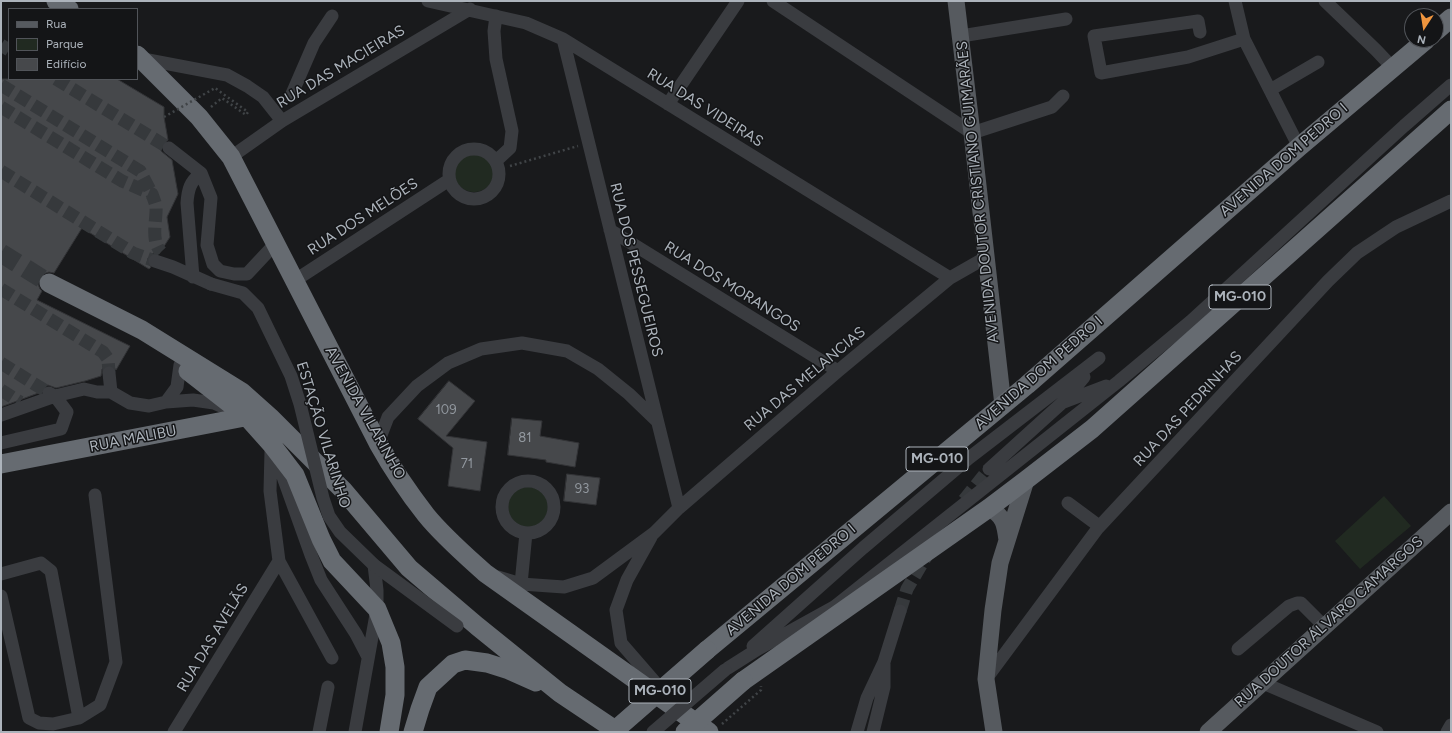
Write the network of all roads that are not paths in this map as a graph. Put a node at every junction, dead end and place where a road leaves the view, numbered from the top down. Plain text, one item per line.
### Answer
1 (56, 1) edge
2 (428, 1) edge
3 (738, 1) edge
4 (773, 1) edge
5 (956, 1) edge
6 (1235, 1) edge
7 (1325, 1) edge
8 (67, 8) edge
9 (470, 10) junction
10 (332, 16) dead end
11 (496, 16) junction
12 (1066, 19) dead end
13 (1200, 32) dead end
14 (961, 36) junction
15 (562, 39) junction
16 (1244, 39) junction
17 (1417, 48) edge
18 (140, 57) edge
19 (1318, 62) dead end
20 (1393, 68) junction
21 (1451, 85) edge
22 (1270, 90) junction
23 (291, 96) dead end
24 (1063, 96) dead end
25 (668, 104) junction
26 (1451, 110) edge
27 (282, 121) junction
28 (972, 133) junction
29 (1299, 146) junction
30 (169, 148) tunnel mouth
31 (231, 157) junction
32 (498, 165) junction
33 (201, 173) junction
34 (449, 180) junction
35 (1451, 201) edge
36 (610, 230) junction
37 (276, 243) junction
38 (158, 256) tunnel mouth
39 (985, 258) junction
40 (193, 276) junction
41 (950, 278) junction
42 (294, 281) junction
43 (49, 283) tunnel mouth
44 (166, 345) junction
45 (180, 365) junction
46 (838, 371) junction
47 (110, 373) tunnel mouth
48 (1119, 381) junction
49 (1000, 383) junction
50 (1022, 389) junction
51 (110, 392) junction
52 (52, 395) junction
53 (166, 402) junction
54 (1063, 402) junction
55 (1003, 405) junction
56 (265, 412) junction
57 (1, 415) edge
58 (247, 416) junction
59 (388, 417) junction
60 (365, 418) junction
61 (656, 420) junction
62 (1, 443) edge
63 (378, 443) junction
64 (272, 445) junction
65 (1, 464) edge
66 (989, 469) tunnel mouth
67 (1026, 480) junction
68 (95, 496) dead end
69 (1068, 504) dead end
70 (679, 508) junction
71 (989, 508) junction
72 (1451, 512) edge
73 (1100, 526) junction
74 (526, 533) dead end
75 (654, 533) junction
76 (1007, 540) junction
77 (279, 561) junction
78 (374, 569) junction
79 (485, 573) junction
80 (1, 574) edge
81 (521, 584) junction
82 (1, 596) edge
83 (377, 609) junction
84 (900, 611) tunnel mouth
85 (1325, 627) junction
86 (494, 640) junction
87 (759, 649) junction
88 (1238, 649) dead end
89 (368, 657) junction
90 (332, 658) dead end
91 (884, 662) junction
92 (727, 669) junction
93 (986, 679) junction
94 (1263, 683) junction
95 (748, 685) junction
96 (328, 687) dead end
97 (560, 693) junction
98 (678, 709) junction
99 (71, 724) edge
100 (1451, 725) edge
101 (714, 730) edge
102 (174, 732) edge
103 (319, 732) edge
104 (355, 732) edge
105 (389, 732) edge
106 (413, 732) edge
107 (612, 732) edge
108 (618, 732) edge
109 (653, 732) edge
110 (685, 732) edge
111 (857, 732) edge
112 (872, 732) edge
113 (994, 732) edge
114 (1208, 732) edge
115 (1377, 732) edge
116 (1447, 732) edge

1 - 8 highway
2 - 9 street, RUA DAS VIDEIRAS
3 - 25 street
4 - 28 street
5 - 14 main road, AVENIDA DOUTOR CRISTIANO GUIMARÃES
6 - 16 street
7 - 20 street
9 - 11 street, RUA DAS VIDEIRAS
9 - 27 street, RUA DAS MACIEIRAS
10 - 23 street
11 - 15 street, RUA DAS VIDEIRAS
11 - 32 street
12 - 14 street
13 - 16 street
14 - 28 main road, AVENIDA DOUTOR CRISTIANO GUIMARÃES
15 - 25 street, RUA DAS VIDEIRAS
15 - 36 street, RUA DOS PESSEGUEIROS
16 - 22 street
17 - 20 highway, AVENIDA DOM PEDRO I / MG-010
18 - 27 street
18 - 31 highway, AVENIDA VILARINHO
19 - 22 street
20 - 29 highway, AVENIDA DOM PEDRO I / MG-010
21 - 48 street
22 - 29 street
24 - 28 street
25 - 41 street, RUA DAS VIDEIRAS
26 - 67 highway, MG-010
27 - 31 street, RUA DAS MACIEIRAS
28 - 39 main road, AVENIDA DOUTOR CRISTIANO GUIMARÃES
29 - 50 highway, AVENIDA DOM PEDRO I / MG-010
30 - 33 street
31 - 37 highway, AVENIDA VILARINHO
32 - 34 street
32 - 34 street
33 - 37 street
33 - 40 street
34 - 42 street, RUA DOS MELÕES
35 - 73 street, RUA DAS PEDRINHAS
36 - 46 street, RUA DOS MORANGOS
36 - 61 street, RUA DOS PESSEGUEIROS
37 - 42 highway, AVENIDA VILARINHO
38 - 40 street, ESTAÇÃO VILARINHO
39 - 41 street, RUA DAS MELANCIAS
39 - 49 main road, AVENIDA DOUTOR CRISTIANO GUIMARÃES
40 - 78 street, ESTAÇÃO VILARINHO, bridge
41 - 46 street, RUA DAS MELANCIAS
42 - 60 highway, AVENIDA VILARINHO
43 - 44 highway
44 - 45 highway
44 - 56 highway
45 - 53 street
45 - 58 highway
46 - 70 street, RUA DAS MELANCIAS
47 - 51 street
48 - 54 street
48 - 87 street
49 - 50 main road
49 - 55 main road, AVENIDA DOUTOR CRISTIANO GUIMARÃES
50 - 55 highway, AVENIDA DOM PEDRO I / MG-010
51 - 52 street
51 - 53 street
52 - 57 street
52 - 62 street
53 - 58 street
54 - 66 street
54 - 92 street
55 - 107 highway, AVENIDA DOM PEDRO I / MG-010, bridge
56 - 58 highway, RUA MALIBU
56 - 86 highway
58 - 64 highway
58 - 65 highway, RUA MALIBU
59 - 60 street
59 - 61 street
59 - 63 street
60 - 63 highway, AVENIDA VILARINHO
61 - 70 street, RUA DOS PESSEGUEIROS
63 - 79 highway, AVENIDA VILARINHO
64 - 77 street
64 - 83 highway
64 - 89 street
67 - 71 highway, MG-010
67 - 76 main road
68 - 99 street
69 - 73 street
70 - 75 street, RUA DAS MELANCIAS
71 - 76 main road
71 - 95 highway, MG-010
72 - 85 main road, RUA DOUTOR ÁLVARO CAMARGOS
73 - 93 street, RUA DAS PEDRINHAS
74 - 81 street
75 - 81 street, RUA DAS MELANCIAS
75 - 98 street, RUA DAS MELANCIAS
76 - 93 main road
77 - 90 street
77 - 102 street, RUA DAS AVELÃS
78 - 83 street
78 - 86 street, ESTAÇÃO VILARINHO, bridge
79 - 81 street, RUA DAS MELANCIAS
79 - 98 highway, AVENIDA VILARINHO
80 - 99 street
82 - 99 street
83 - 89 street
83 - 105 highway
84 - 91 street
85 - 88 street
85 - 94 main road, RUA DOUTOR ÁLVARO CAMARGOS
86 - 97 highway
87 - 92 street
87 - 95 street
89 - 104 street
91 - 111 street
91 - 112 street
92 - 109 street, bridge
93 - 113 main road
94 - 114 main road, RUA DOUTOR ÁLVARO CAMARGOS
94 - 115 street
95 - 110 highway, MG-010, bridge
96 - 103 street
97 - 106 highway
97 - 108 highway
98 - 101 highway, AVENIDA VILARINHO
100 - 116 street

